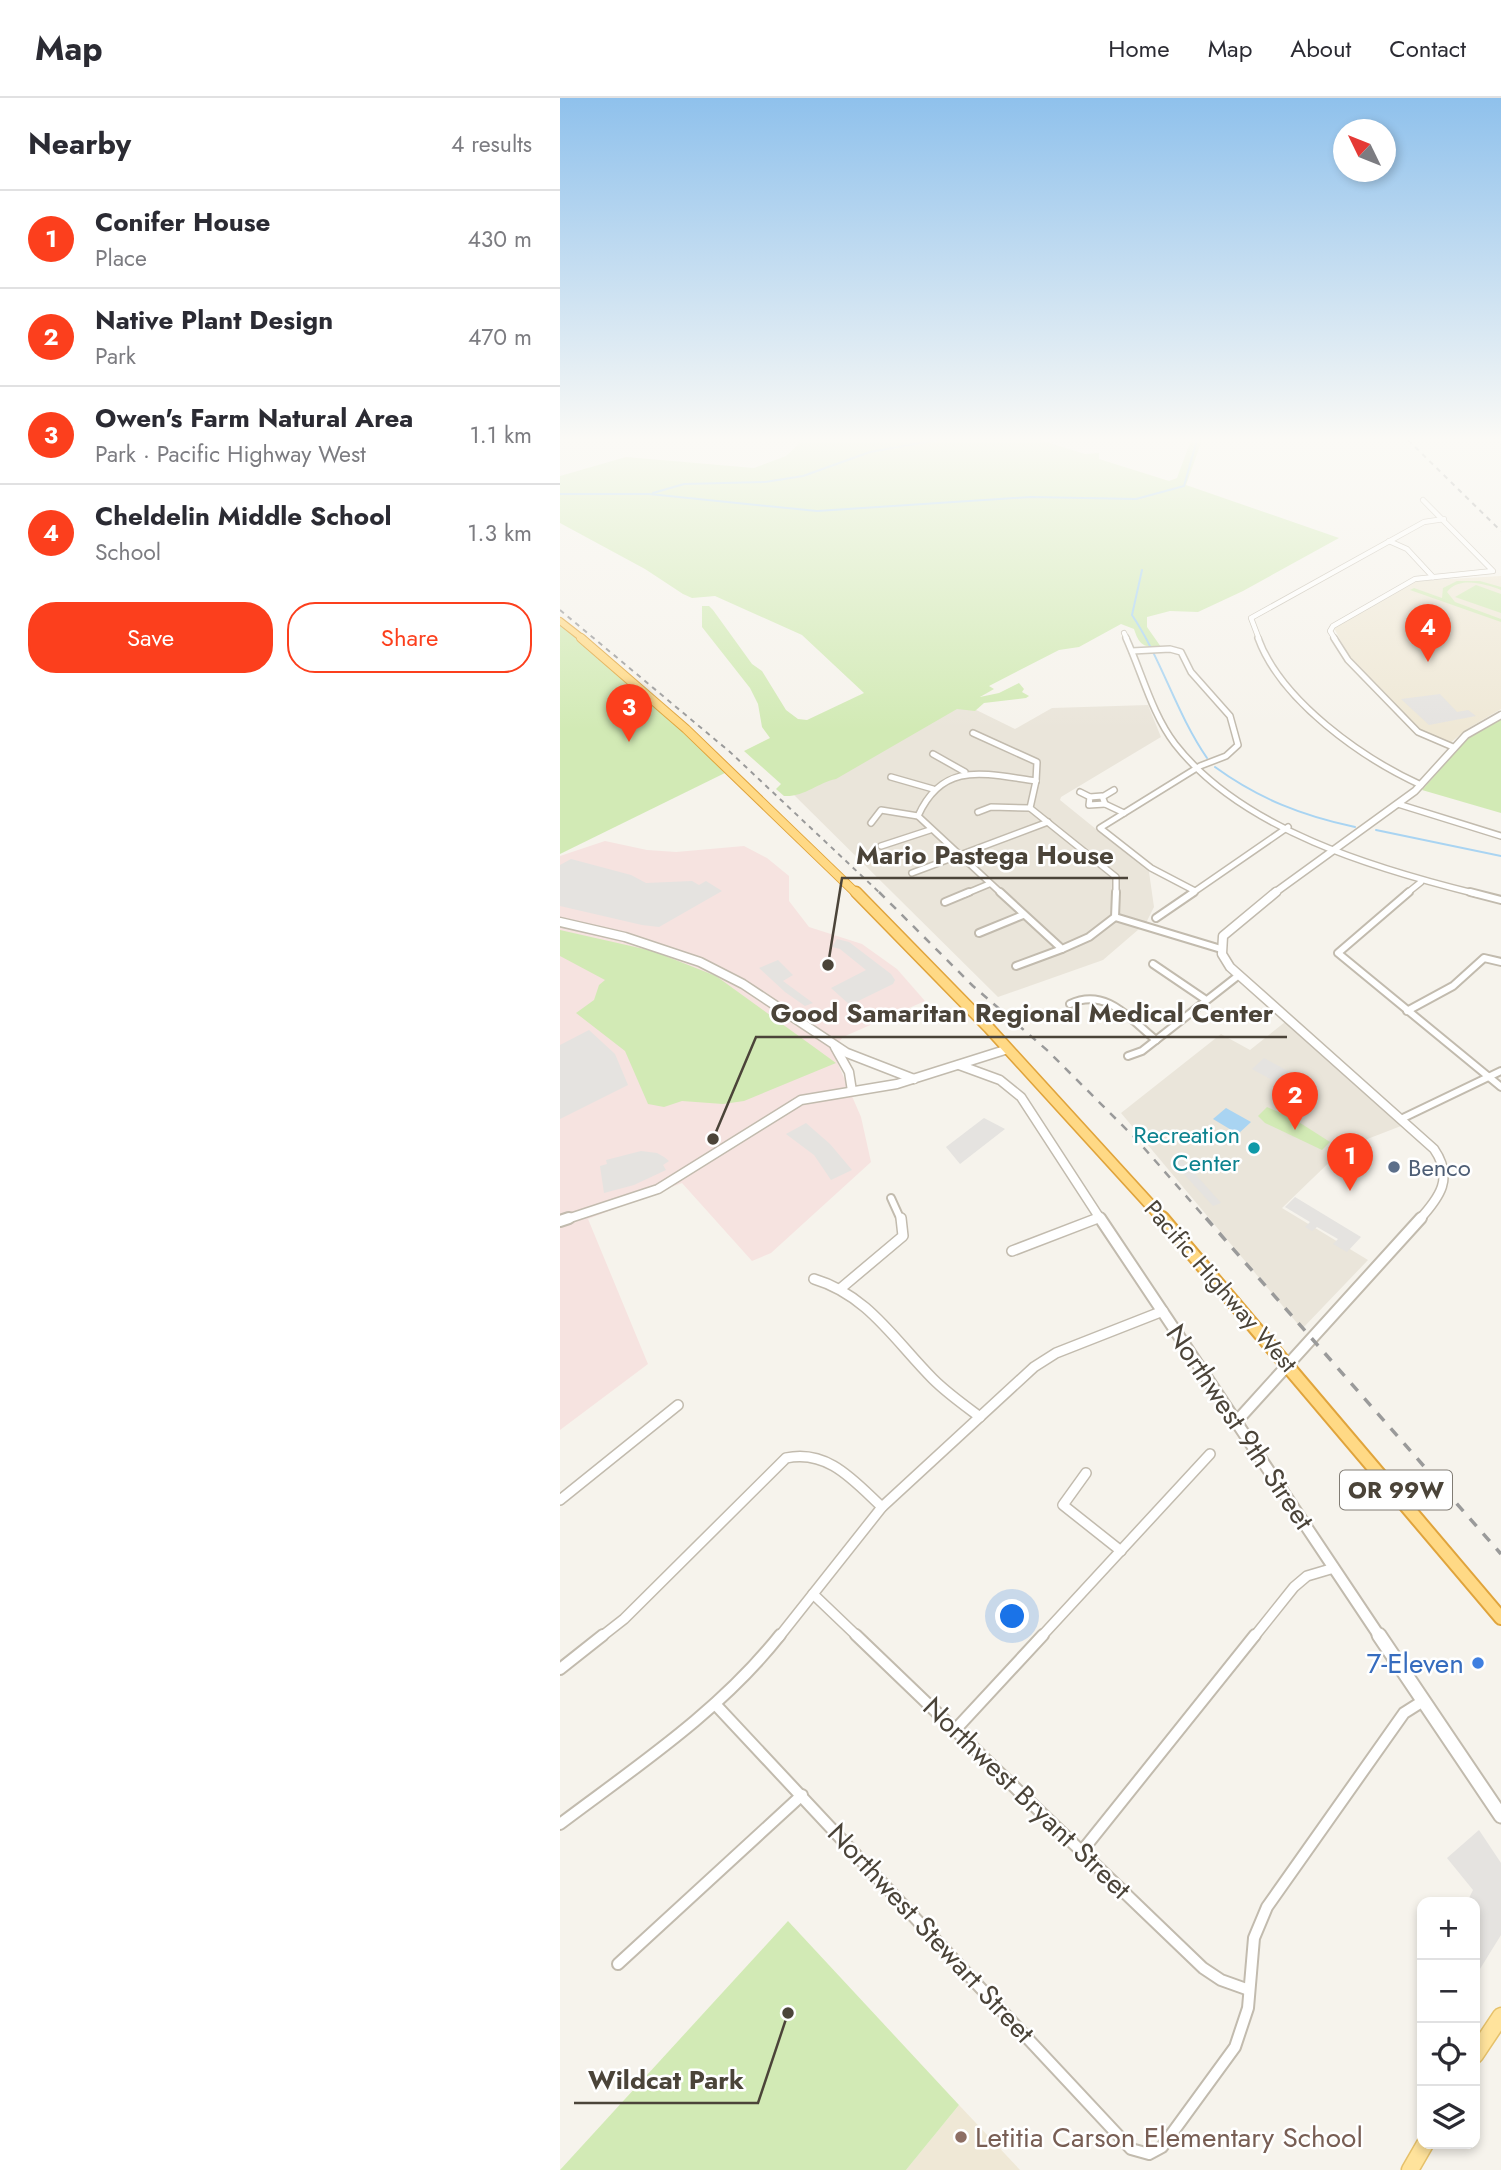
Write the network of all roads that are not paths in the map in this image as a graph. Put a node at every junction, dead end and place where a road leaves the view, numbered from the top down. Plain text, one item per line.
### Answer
1 (1397, 537) edge
2 (1461, 537) edge
3 (1389, 541) junction
4 (1433, 577) junction
5 (560, 621) edge
6 (1124, 633) dead end
7 (1132, 651) junction
8 (1501, 715) edge
9 (973, 733) dead end
10 (1453, 747) junction
11 (933, 754) dead end
12 (1198, 768) junction
13 (965, 772) junction
14 (891, 777) dead end
15 (1036, 781) junction
16 (1421, 785) junction
17 (933, 789) junction
18 (1114, 790) dead end
19 (1080, 792) dead end
20 (1104, 796) junction
21 (1090, 797) junction
22 (1105, 804) junction
23 (1398, 804) junction
24 (1089, 805) junction
25 (1030, 808) junction
26 (1080, 811) dead end
27 (978, 812) dead end
28 (1125, 813) junction
29 (918, 816) junction
30 (1048, 822) junction
31 (871, 823) dead end
32 (1288, 827) junction
33 (930, 830) junction
34 (1501, 836) edge
35 (881, 846) dead end
36 (1335, 849) junction
37 (958, 856) junction
38 (912, 873) dead end
39 (1421, 882) junction
40 (989, 884) junction
41 (1195, 891) junction
42 (1501, 900) edge
43 (945, 902) dead end
44 (1023, 915) junction
45 (1115, 918) junction
46 (1156, 918) dead end
47 (560, 922) edge
48 (979, 933) dead end
49 (1062, 949) junction
50 (1221, 949) junction
51 (1501, 962) edge
52 (1153, 964) dead end
53 (1016, 966) dead end
54 (1239, 975) junction
55 (1206, 1000) junction
56 (1070, 1003) dead end
57 (1407, 1011) junction
58 (1156, 1040) junction
59 (834, 1046) junction
60 (1008, 1049) junction
61 (1128, 1056) dead end
62 (959, 1065) junction
63 (1501, 1071) edge
64 (1488, 1077) junction
65 (914, 1079) junction
66 (1501, 1087) edge
67 (852, 1091) junction
68 (1401, 1119) junction
69 (891, 1198) dead end
70 (1101, 1217) junction
71 (560, 1220) edge
72 (1012, 1251) dead end
73 (814, 1279) dead end
74 (840, 1289) junction
75 (1163, 1311) junction
76 (1288, 1365) junction
77 (678, 1405) dead end
78 (979, 1417) junction
79 (1236, 1422) junction
80 (1210, 1454) dead end
81 (1086, 1473) dead end
82 (560, 1500) edge
83 (882, 1507) junction
84 (1121, 1551) junction
85 (1334, 1568) junction
86 (813, 1594) junction
87 (1501, 1618) edge
88 (560, 1669) edge
89 (1423, 1701) junction
90 (715, 1704) junction
91 (955, 1730) junction
92 (802, 1795) junction
93 (1501, 1816) edge
94 (560, 1824) edge
95 (1082, 1851) junction
96 (618, 1964) dead end
97 (1249, 1990) junction
98 (1501, 2015) edge
99 (1480, 2047) edge
100 (1421, 2149) edge
101 (1410, 2170) edge

1 - 3 street
2 - 4 street
3 - 4 street
3 - 16 street
4 - 10 street
5 - 60 highway, Pacific Highway West / OR 99W
6 - 7 street
7 - 12 street
7 - 12 street
8 - 10 street
9 - 15 street
10 - 16 street
11 - 13 street
12 - 28 street
12 - 32 street
13 - 15 street
13 - 17 street
14 - 17 street
15 - 25 street
16 - 23 street
17 - 29 street
18 - 20 street
19 - 21 street
20 - 21 street
20 - 22 street
21 - 24 street
22 - 24 street
22 - 28 street
23 - 34 street
23 - 36 street
24 - 26 street
25 - 27 street
25 - 30 street
28 - 41 street
29 - 31 street
29 - 33 street
30 - 37 street
30 - 45 street
32 - 36 street
32 - 41 street
33 - 35 street
33 - 37 street
36 - 39 street
36 - 50 street
37 - 38 street
37 - 40 street
39 - 42 street
39 - 57 street
40 - 43 street
40 - 44 street
41 - 46 street
44 - 48 street
44 - 49 street
45 - 49 street
45 - 50 street
47 - 59 street
49 - 53 street
50 - 54 street
51 - 57 street
52 - 55 street
54 - 55 street
54 - 68 street
55 - 58 street
56 - 58 street
57 - 64 street
58 - 61 street
59 - 65 street
59 - 67 street
60 - 62 street
60 - 76 highway, Pacific Highway West / OR 99W
62 - 65 street
62 - 70 street, Northwest 9th Street
63 - 64 street
64 - 66 street
64 - 68 street
65 - 67 street
67 - 71 street
68 - 76 street
69 - 74 street
70 - 72 street
70 - 75 street, Northwest 9th Street
73 - 74 street
74 - 78 street
75 - 78 street
75 - 79 street, Northwest 9th Street
76 - 79 street
76 - 87 highway, Pacific Highway West / OR 99W
77 - 82 street
78 - 83 street
79 - 85 street, Northwest 9th Street
80 - 84 street
81 - 84 street
83 - 86 street
83 - 88 street
84 - 91 street
85 - 89 street, Northwest 9th Street
85 - 95 street
86 - 90 street
86 - 91 street, Northwest Bryant Street
89 - 93 street, Northwest 9th Street
89 - 97 street
90 - 92 street, Northwest Stewart Street
90 - 94 street
91 - 95 street, Northwest Bryant Street
92 - 96 street
92 - 97 street, Northwest Stewart Street
95 - 97 street, Northwest Bryant Street
98 - 99 main road
100 - 101 main road

